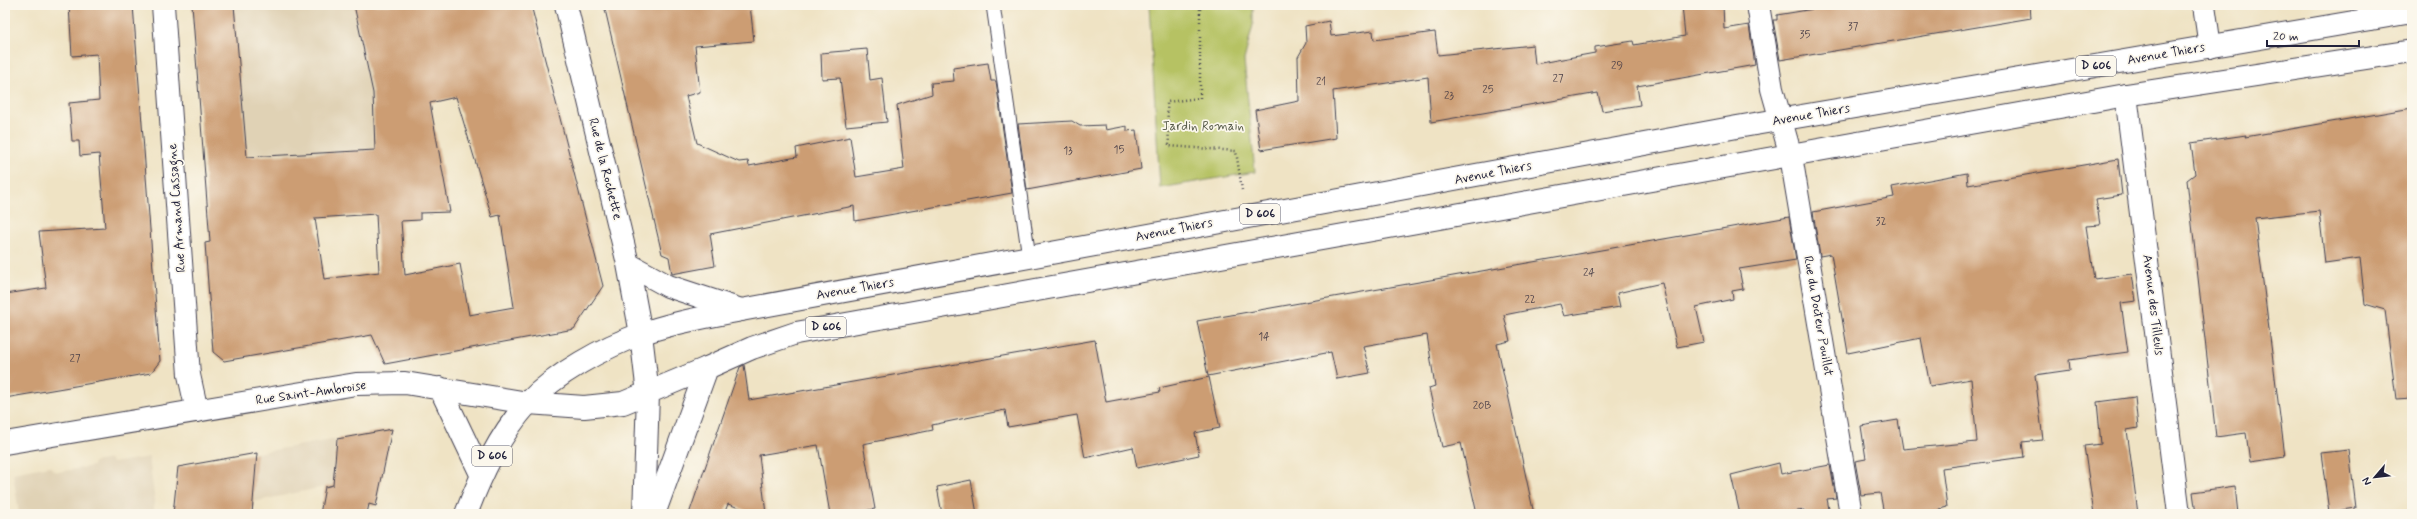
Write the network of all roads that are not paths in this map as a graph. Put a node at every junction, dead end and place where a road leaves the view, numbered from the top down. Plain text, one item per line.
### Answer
1 (163, 5) edge
2 (566, 5) edge
3 (993, 5) edge
4 (1758, 5) edge
5 (2204, 5) edge
6 (2369, 12) edge
7 (2412, 12) edge
8 (2210, 47) junction
9 (2412, 51) edge
10 (2126, 96) junction
11 (1780, 120) junction
12 (1791, 156) junction
13 (1029, 257) junction
14 (628, 264) junction
15 (742, 310) junction
16 (641, 334) junction
17 (707, 368) junction
18 (440, 388) junction
19 (648, 394) junction
20 (528, 403) junction
21 (197, 410) junction
22 (5, 442) edge
23 (481, 474) junction
24 (466, 514) edge
25 (644, 514) edge
26 (654, 514) edge
27 (1851, 514) edge
28 (2179, 514) edge

1 - 21 main road, Rue Armand Cassagne
2 - 14 main road, Rue de la Rochette
3 - 13 lane
4 - 11 main road, Rue du Docteur Pouillot
5 - 8 main road
6 - 7 main road, Avenue Thiers / D 606
6 - 8 main road, Avenue Thiers / D 606
8 - 11 main road, Avenue Thiers / D 606
9 - 10 main road, D 606
10 - 12 main road, D 606
10 - 28 main road, Avenue des Tilleuls
11 - 12 main road, Rue du Docteur Pouillot
11 - 13 main road, Avenue Thiers / D 606
12 - 17 main road, D 606
12 - 27 main road, Rue du Docteur Pouillot
13 - 15 main road, Avenue Thiers / D 606
14 - 15 main road
14 - 16 main road, Rue de la Rochette
15 - 16 main road, Avenue Thiers / D 606
16 - 19 main road, Rue de la Rochette
16 - 20 main road, Avenue Thiers / D 606
17 - 19 main road, Rue Saint-Ambroise
17 - 26 main road
18 - 20 main road, Rue Saint-Ambroise
18 - 21 main road, Rue Saint-Ambroise
18 - 23 main road
19 - 20 main road, Rue Saint-Ambroise
19 - 25 main road, Rue de la Rochette
20 - 23 main road, D 606
21 - 22 main road, Rue Saint-Ambroise
23 - 24 main road, D 606

